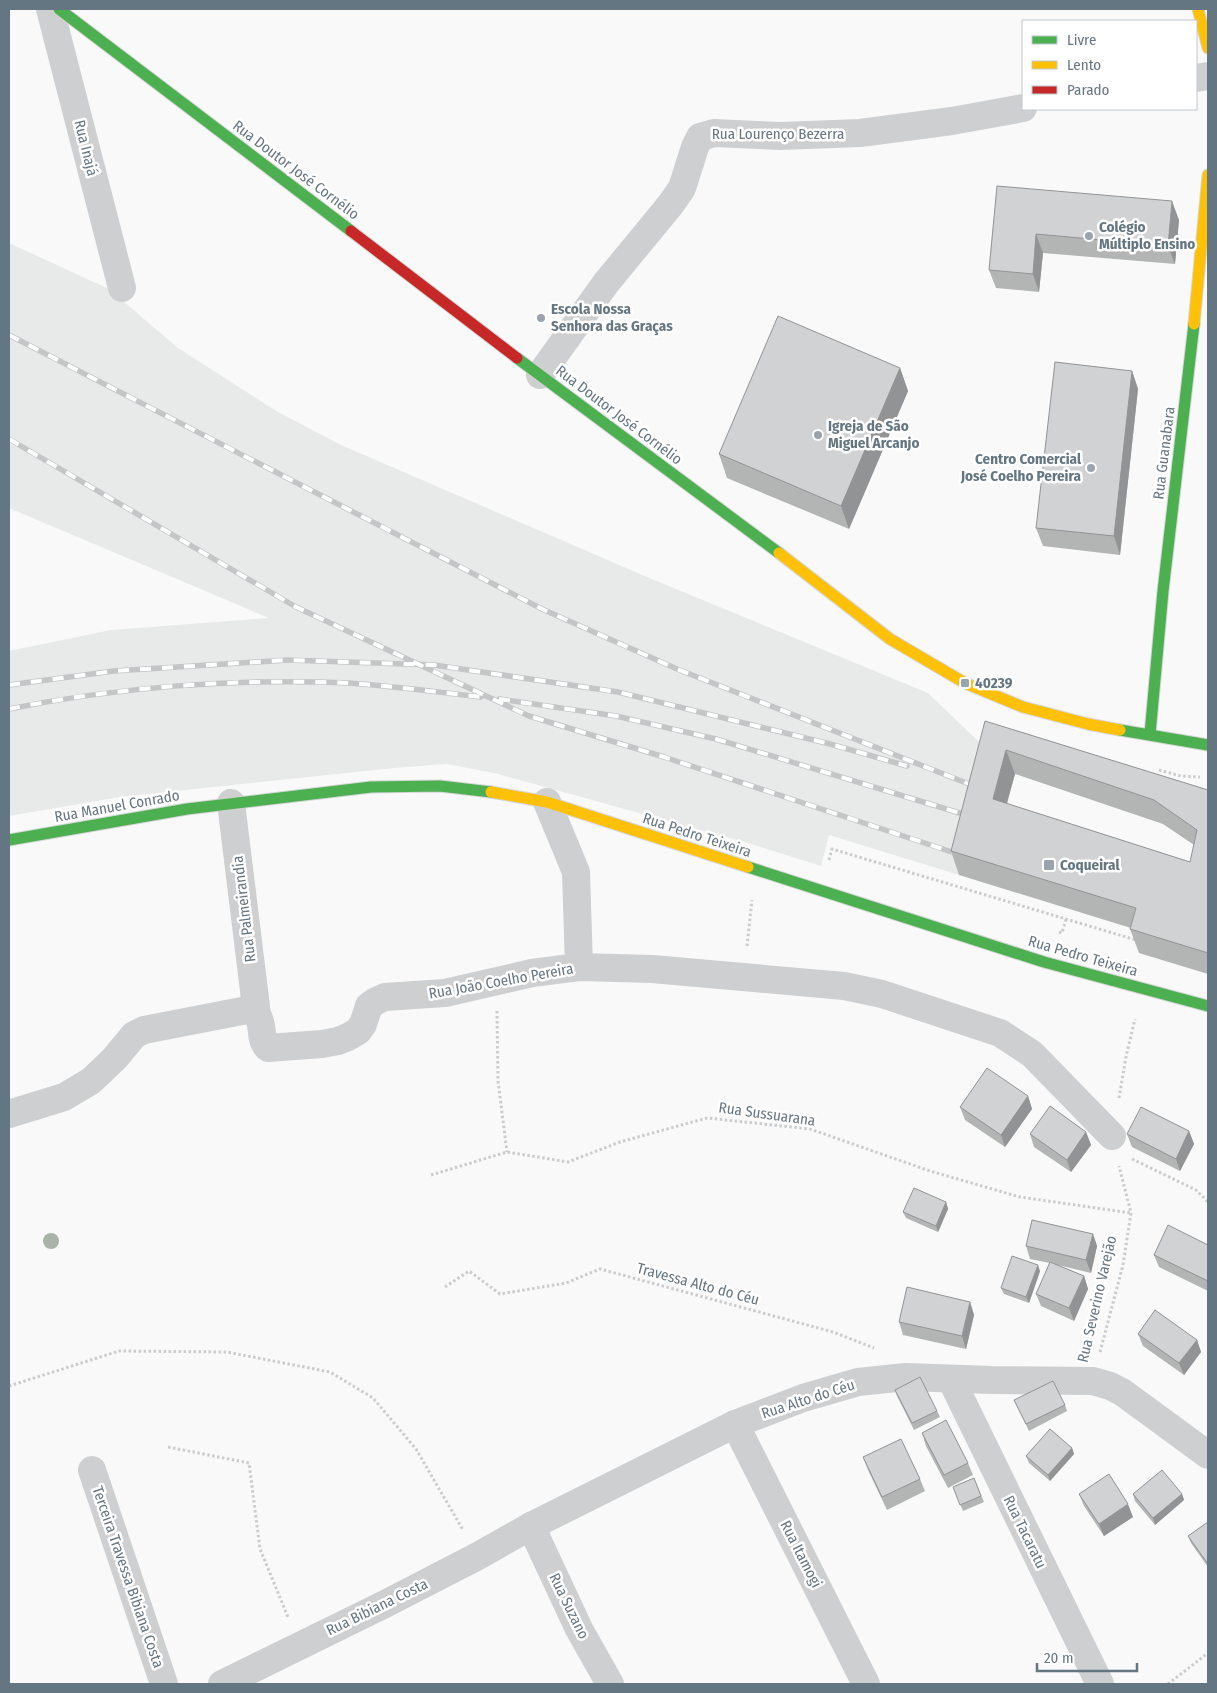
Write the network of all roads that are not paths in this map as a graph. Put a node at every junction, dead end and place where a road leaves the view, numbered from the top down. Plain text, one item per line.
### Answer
1 (50, 9) edge
2 (59, 9) edge
3 (1198, 9) edge
4 (1208, 48) edge
5 (1022, 108) edge
6 (1208, 175) edge
7 (122, 288) dead end
8 (1201, 326) edge
9 (540, 375) junction
10 (1150, 734) junction
11 (1208, 745) edge
12 (547, 802) junction
13 (231, 803) junction
14 (9, 840) edge
15 (579, 967) junction
16 (1208, 1006) edge
17 (257, 1015) junction
18 (9, 1114) edge
19 (1114, 1144) road end
20 (951, 1379) junction
21 (736, 1424) junction
22 (1208, 1456) edge
23 (92, 1470) dead end
24 (531, 1526) junction
25 (226, 1683) edge
26 (164, 1684) edge
27 (610, 1684) edge
28 (866, 1684) edge
29 (1100, 1684) edge

1 - 7 street, Rua Inajá
2 - 9 street, Rua Doutor José Cornélio
3 - 4 street
5 - 9 street, Rua Lourenço Bezerra
6 - 8 street, Rua Guanabara
8 - 10 street, Rua Guanabara
9 - 10 street, Rua Doutor José Cornélio
10 - 11 street, Rua Doutor José Cornélio
12 - 13 street, Rua Pedro Teixeira
12 - 15 street
12 - 16 street, Rua Pedro Teixeira
13 - 14 street, Rua Manuel Conrado
13 - 17 street, Rua Palmeirandia
15 - 17 street, Rua João Coelho Pereira
15 - 19 street, Rua João Coelho Pereira
17 - 18 street
20 - 21 street, Rua Alto do Céu
20 - 22 street, Rua Alto do Céu
20 - 29 street, Rua Tacaratu
21 - 24 street, Rua Alto do Céu
21 - 28 street, Rua Itamogi
23 - 26 street, Terceira Travessa Bibiana Costa
24 - 25 street, Rua Bibiana Costa
24 - 27 street, Rua Suzano

